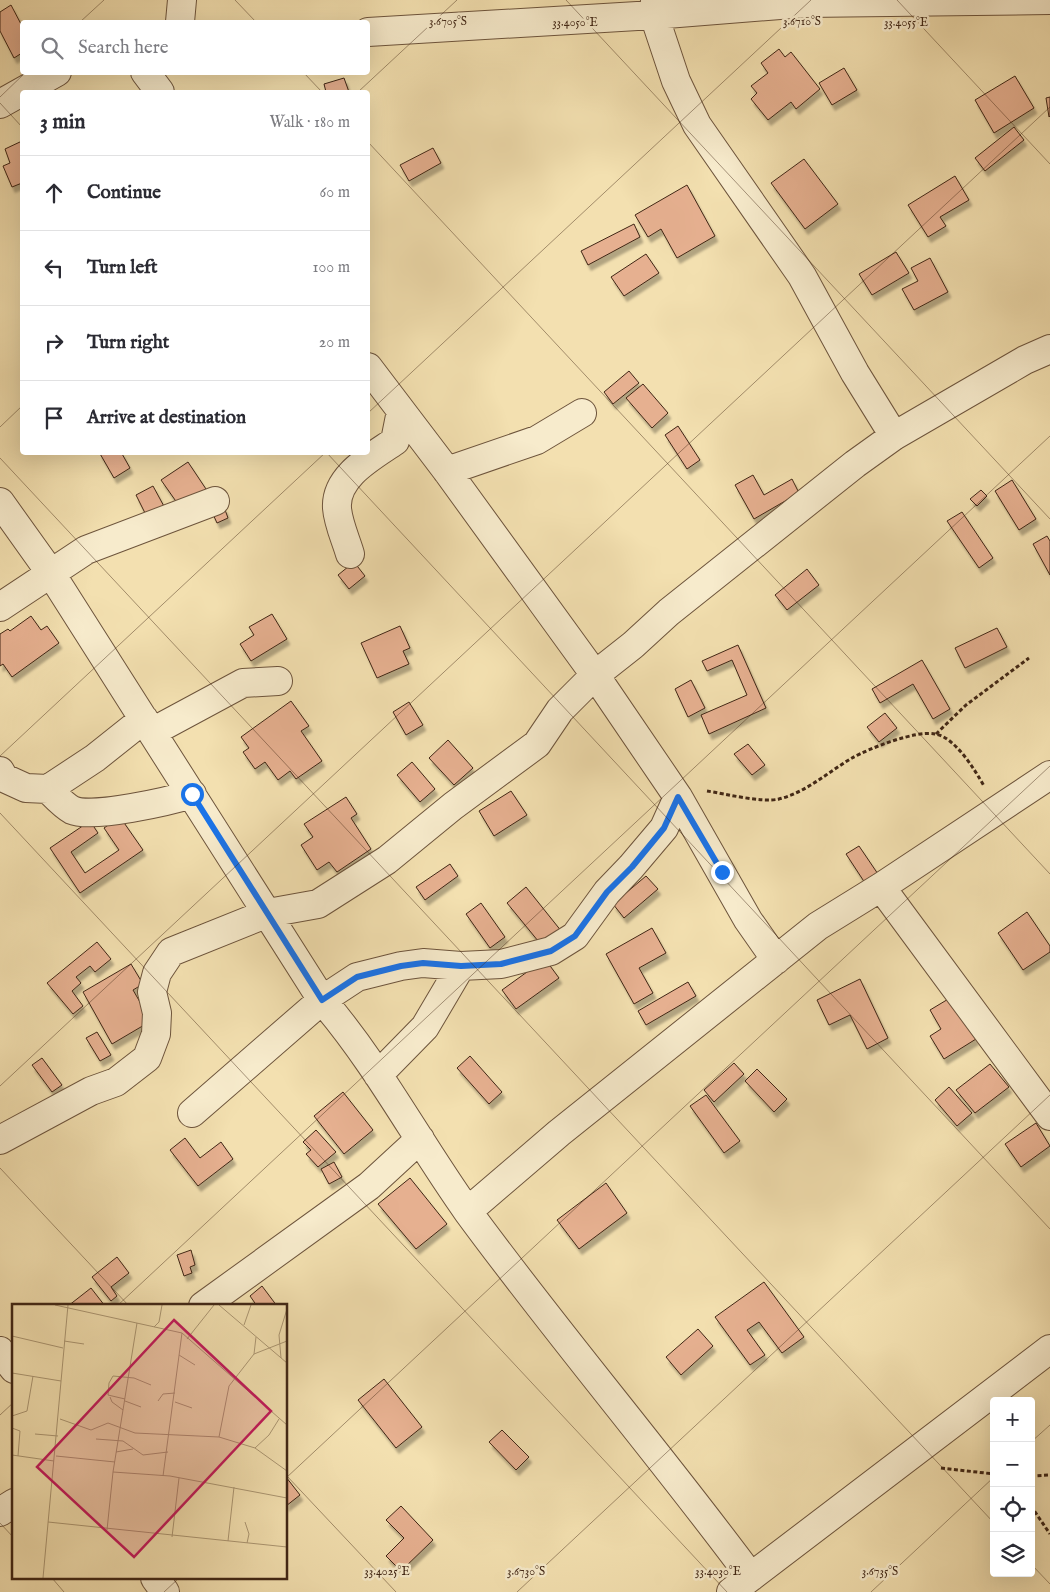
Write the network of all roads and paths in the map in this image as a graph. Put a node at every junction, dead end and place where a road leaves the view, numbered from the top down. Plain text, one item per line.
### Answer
1 (182, 0) edge
2 (1050, 0) edge
3 (654, 7) edge
4 (180, 20) edge
5 (370, 32) edge
6 (52, 75) edge
7 (147, 75) edge
8 (25, 90) edge
9 (158, 90) edge
10 (20, 93) edge
11 (0, 104) edge
12 (1050, 349) edge
13 (370, 370) edge
14 (401, 411) junction
15 (582, 413) dead end
16 (894, 436) junction
17 (447, 471) junction
18 (215, 501) dead end
19 (0, 502) edge
20 (350, 554) dead end
21 (50, 572) junction
22 (0, 607) edge
23 (1029, 658) dead end
24 (595, 675) junction
25 (278, 681) dead end
26 (148, 726) junction
27 (936, 734) junction
28 (0, 772) edge
29 (1050, 775) edge
30 (48, 790) junction
31 (674, 791) junction
32 (192, 794) junction
33 (997, 810) junction
34 (881, 887) junction
35 (268, 913) junction
36 (776, 960) junction
37 (461, 966) junction
38 (322, 1000) junction
39 (378, 1075) junction
40 (192, 1113) dead end
41 (1050, 1116) edge
42 (420, 1139) junction
43 (0, 1140) edge
44 (468, 1210) junction
45 (206, 1304) edge
46 (1050, 1349) edge
47 (0, 1351) edge
48 (12, 1366) edge
49 (900, 1464) junction
50 (990, 1474) edge
51 (1050, 1475) edge
52 (1035, 1476) edge
53 (12, 1504) edge
54 (0, 1512) edge
55 (1035, 1512) edge
56 (1050, 1534) edge
57 (156, 1580) edge
58 (741, 1585) edge
59 (165, 1592) edge

1 - 4 street
2 - 3 street
3 - 5 street
3 - 16 street
6 - 8 street
7 - 9 street
10 - 11 street
12 - 16 street
13 - 14 street
14 - 17 street
14 - 20 street
15 - 17 street
16 - 24 street
17 - 24 street
18 - 21 street
19 - 21 street
21 - 22 street
21 - 26 street
23 - 27 path
24 - 31 street
24 - 35 street
25 - 26 street
26 - 30 street
26 - 32 street
27 - 31 path
27 - 33 path
28 - 30 street
29 - 33 street
30 - 32 street
31 - 36 street
31 - 37 street
32 - 35 street
33 - 34 street
34 - 36 street
34 - 41 street
35 - 38 street
35 - 43 street
36 - 44 street
37 - 38 street
37 - 39 street
38 - 39 street
38 - 40 street
39 - 42 street
42 - 44 street
42 - 45 street
44 - 58 street
46 - 49 street
47 - 48 street
49 - 50 path
49 - 58 street
51 - 52 path
53 - 54 street
55 - 56 path
57 - 59 street

